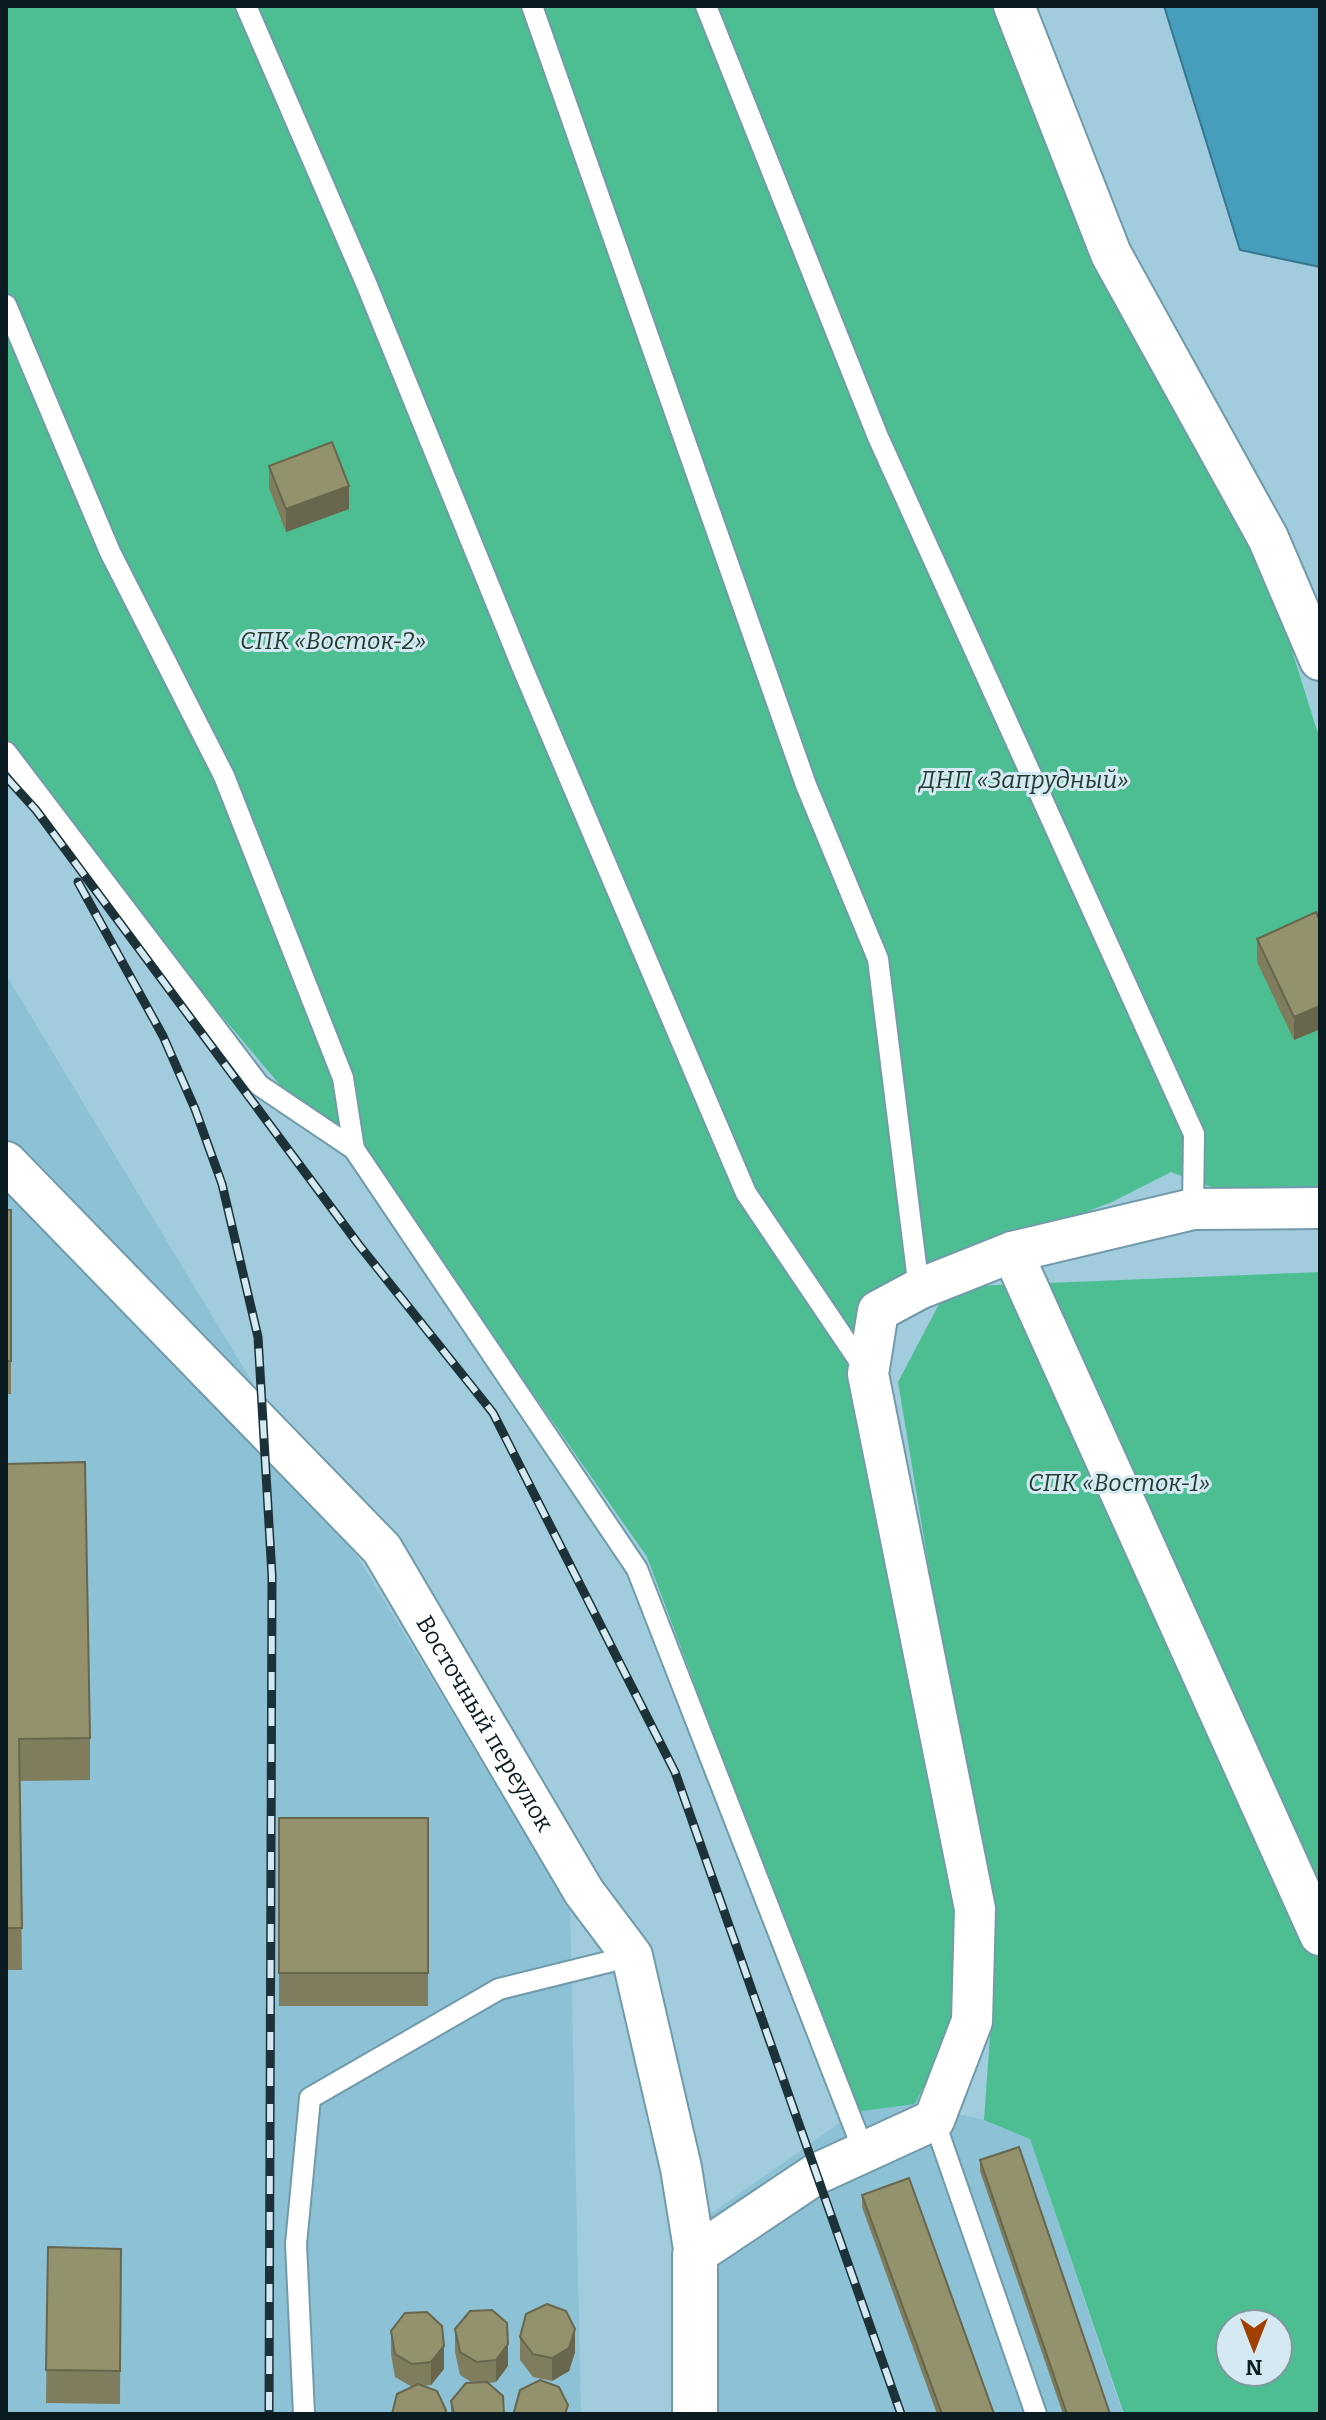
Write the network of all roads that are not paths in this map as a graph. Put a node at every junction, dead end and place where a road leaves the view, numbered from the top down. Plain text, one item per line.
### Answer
1 (246, 6) edge
2 (532, 6) edge
3 (706, 6) edge
4 (1014, 6) edge
5 (6, 305) edge
6 (1320, 660) edge
7 (6, 752) edge
8 (354, 1149) junction
9 (6, 1162) edge
10 (1320, 1208) edge
11 (1193, 1209) junction
12 (1012, 1252) junction
13 (919, 1289) junction
14 (868, 1374) junction
15 (1320, 1935) edge
16 (632, 1956) junction
17 (934, 2120) junction
18 (864, 2152) junction
19 (695, 2255) junction
20 (304, 2414) edge
21 (695, 2414) edge
22 (1036, 2414) edge

1 - 14 lane
2 - 13 lane
3 - 11 lane
4 - 6 street
5 - 8 lane
7 - 8 lane
8 - 18 lane
9 - 16 street, Восточный переулок
10 - 11 street
11 - 12 street
12 - 13 street
12 - 15 street
13 - 14 street
14 - 17 street
16 - 19 street, Восточный переулок
16 - 20 lane
17 - 18 street
17 - 22 lane
18 - 19 street
19 - 21 street, Восточный переулок

